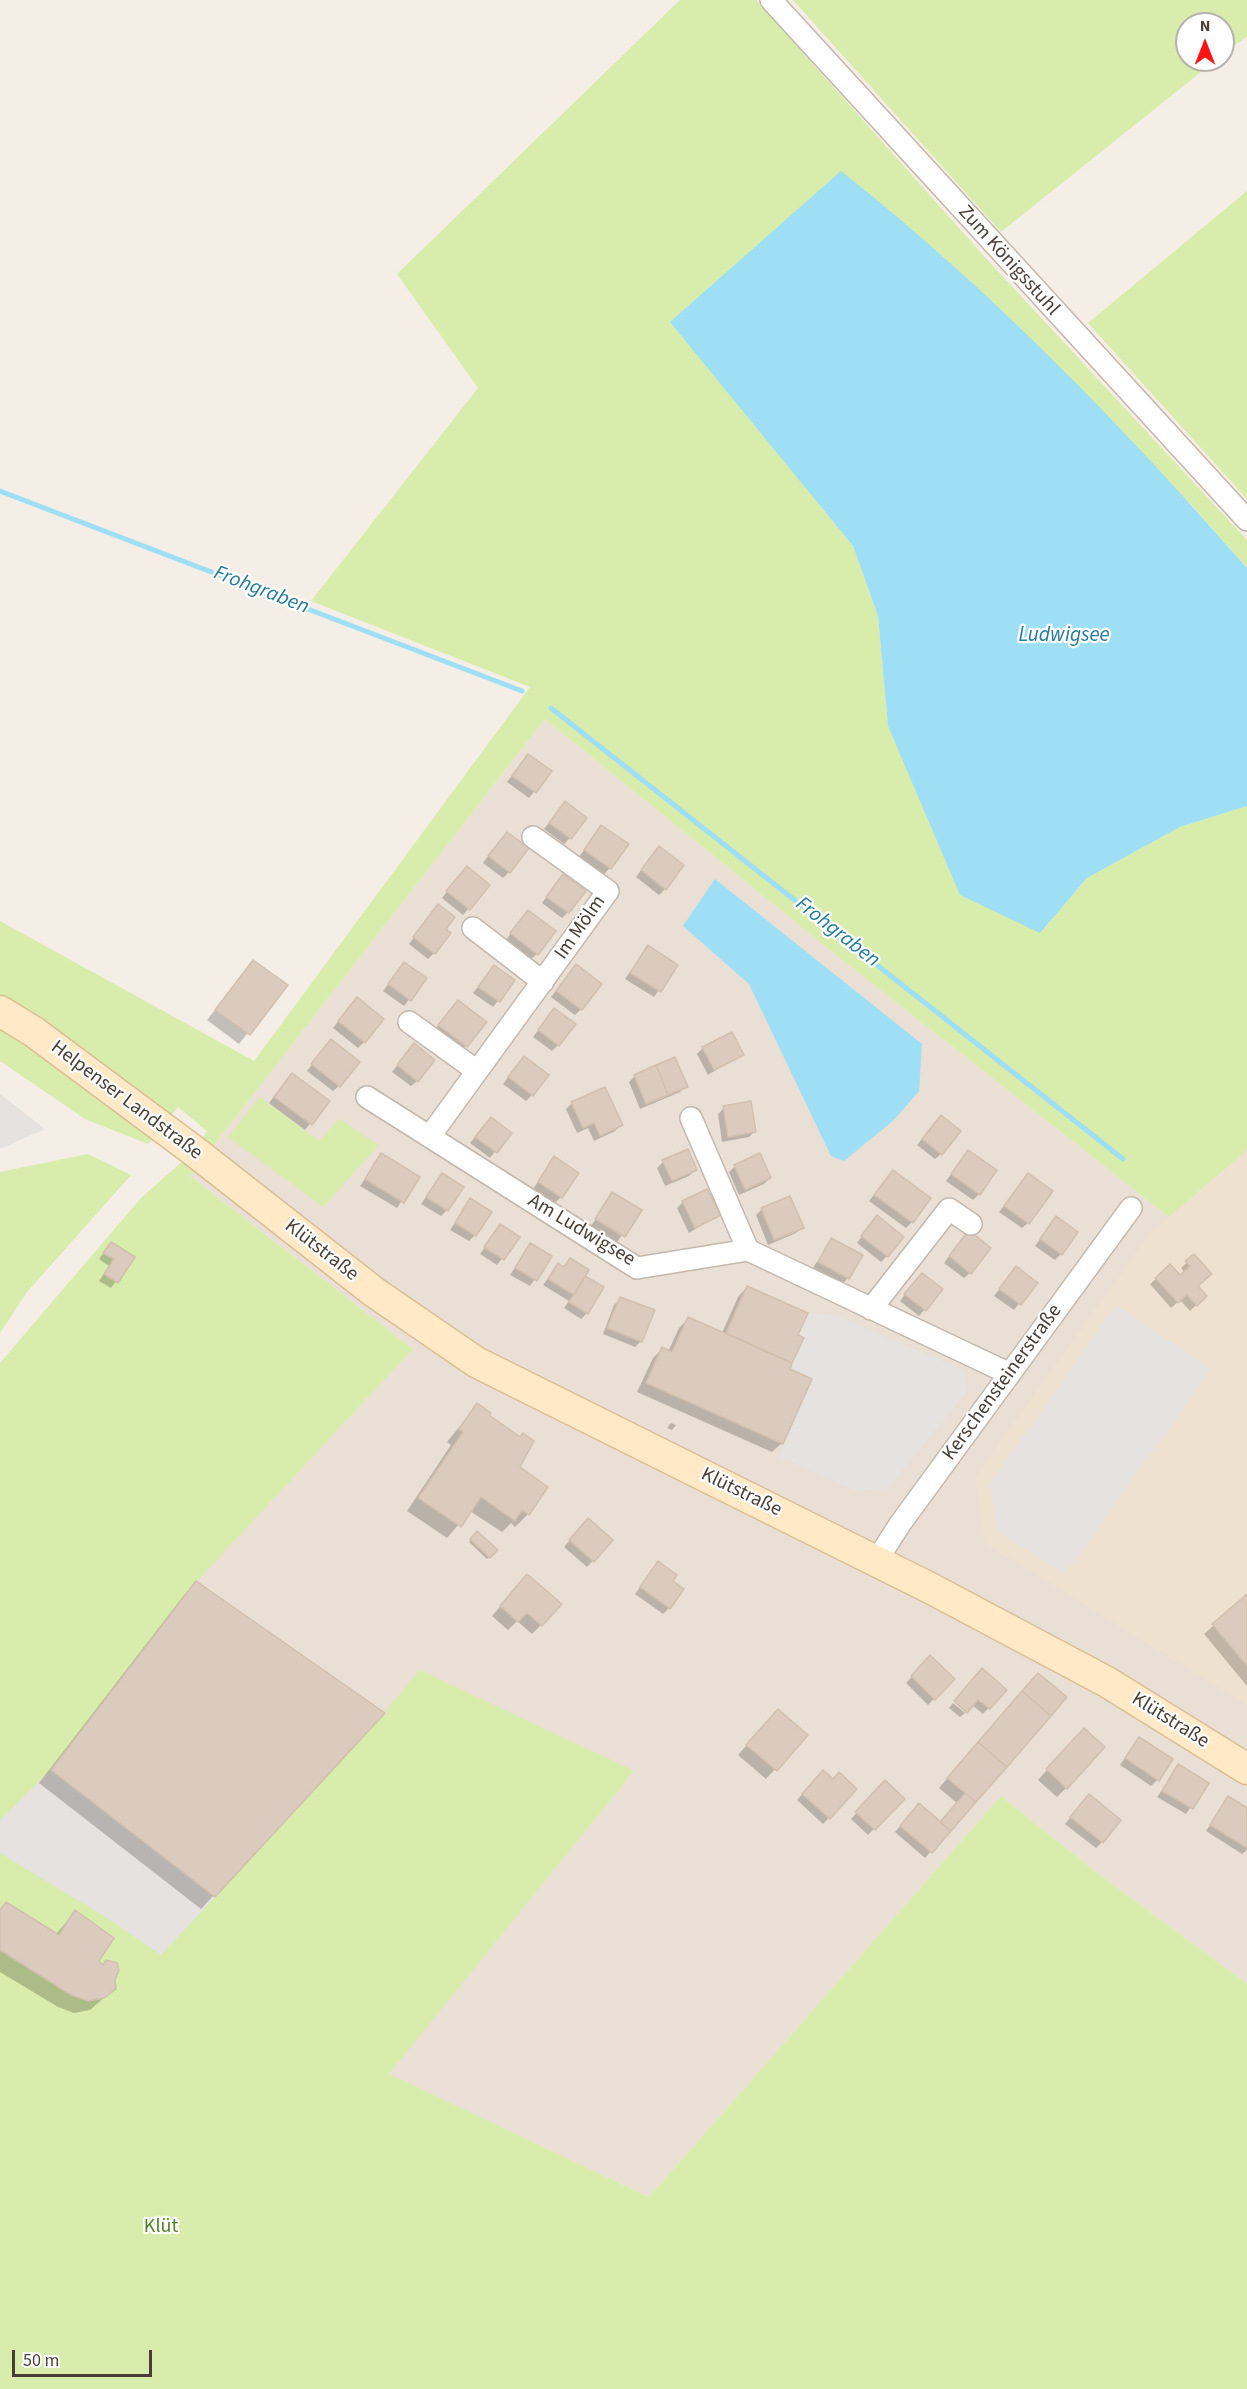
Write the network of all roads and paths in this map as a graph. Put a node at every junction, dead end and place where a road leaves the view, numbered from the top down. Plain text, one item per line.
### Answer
1 (771, 0) edge
2 (1247, 520) edge
3 (532, 837) dead end
4 (473, 928) dead end
5 (543, 982) junction
6 (0, 1011) edge
7 (409, 1022) dead end
8 (477, 1071) junction
9 (367, 1097) dead end
10 (692, 1118) dead end
11 (430, 1136) junction
12 (250, 1195) joint
13 (1131, 1208) dead end
14 (971, 1224) dead end
15 (748, 1250) junction
16 (871, 1309) junction
17 (1010, 1374) junction
18 (878, 1560) junction
19 (1247, 1769) edge

1 - 2 street, Zum Königsstuhl
3 - 5 street, Im Mölm
4 - 5 street, Im Mölm
5 - 8 street, Im Mölm
6 - 12 main road, Helpenser Landstraße
7 - 8 street
8 - 11 street, Im Mölm
9 - 11 street, Am Ludwigsee
10 - 15 street
11 - 15 street, Am Ludwigsee
12 - 18 main road, Klütstraße
13 - 17 street, Kerschensteinerstraße
14 - 16 street
15 - 16 street
16 - 17 street
17 - 18 street, Kerschensteinerstraße
18 - 19 main road, Klütstraße

